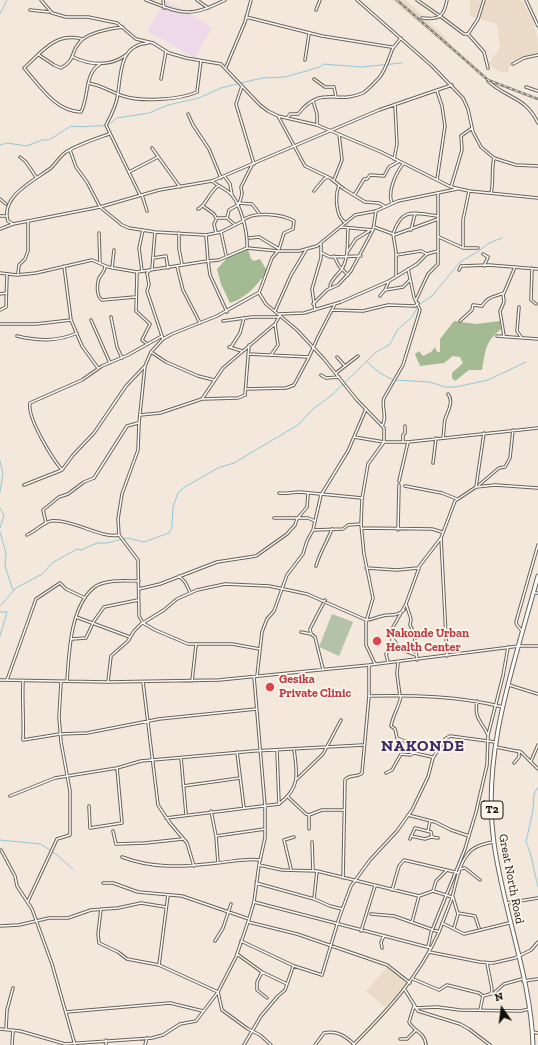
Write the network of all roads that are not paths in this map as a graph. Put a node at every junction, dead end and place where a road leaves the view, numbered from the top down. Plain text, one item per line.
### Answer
1 (41, 0) edge
2 (146, 0) edge
3 (163, 0) edge
4 (197, 0) edge
5 (225, 0) edge
6 (251, 0) edge
7 (320, 0) edge
8 (357, 0) edge
9 (417, 0) edge
10 (447, 0) edge
11 (484, 0) edge
12 (526, 0) edge
13 (164, 8) junction
14 (208, 8) junction
15 (30, 10) dead end
16 (316, 10) dead end
17 (51, 12) junction
18 (440, 16) junction
19 (246, 17) junction
20 (422, 18) dead end
21 (538, 26) edge
22 (123, 27) junction
23 (309, 33) junction
24 (468, 34) junction
25 (402, 38) junction
26 (82, 39) junction
27 (153, 43) junction
28 (393, 48) junction
29 (166, 51) junction
30 (39, 55) junction
31 (126, 55) junction
32 (538, 56) edge
33 (73, 57) junction
34 (305, 60) dead end
35 (201, 61) junction
36 (100, 64) junction
37 (513, 64) dead end
38 (226, 67) junction
39 (488, 68) dead end
40 (314, 78) dead end
41 (161, 79) dead end
42 (488, 81) dead end
43 (88, 83) junction
44 (452, 85) junction
45 (242, 86) junction
46 (526, 87) dead end
47 (437, 90) junction
48 (538, 91) edge
49 (118, 94) junction
50 (336, 97) junction
51 (313, 101) junction
52 (395, 105) junction
53 (188, 114) dead end
54 (278, 116) junction
55 (287, 118) junction
56 (538, 123) edge
57 (317, 125) junction
58 (472, 128) junction
59 (331, 131) junction
60 (109, 134) junction
61 (339, 134) junction
62 (295, 146) junction
63 (152, 148) dead end
64 (70, 150) junction
65 (20, 157) dead end
66 (158, 157) junction
67 (494, 158) junction
68 (394, 159) junction
69 (398, 161) junction
70 (253, 164) junction
71 (403, 164) junction
72 (538, 166) edge
73 (129, 172) junction
74 (36, 177) junction
75 (225, 177) junction
76 (329, 177) junction
77 (221, 178) junction
78 (334, 180) junction
79 (437, 180) junction
80 (212, 181) junction
81 (339, 184) junction
82 (218, 186) junction
83 (451, 186) junction
84 (180, 187) junction
85 (457, 189) junction
86 (314, 191) dead end
87 (469, 191) junction
88 (438, 193) junction
89 (491, 193) junction
90 (355, 194) junction
91 (141, 195) junction
92 (232, 195) junction
93 (538, 198) edge
94 (0, 199) edge
95 (392, 203) junction
96 (6, 204) junction
97 (238, 204) junction
98 (203, 206) junction
99 (384, 206) junction
100 (100, 207) junction
101 (198, 209) dead end
102 (147, 211) dead end
103 (376, 211) junction
104 (416, 213) junction
105 (260, 214) junction
106 (0, 216) edge
107 (6, 216) junction
108 (217, 218) junction
109 (227, 218) junction
110 (438, 218) junction
111 (28, 221) junction
112 (243, 221) junction
113 (346, 223) junction
114 (13, 224) junction
115 (234, 225) junction
116 (341, 227) junction
117 (374, 227) junction
118 (348, 228) junction
119 (0, 229) edge
120 (143, 230) junction
121 (373, 230) junction
122 (411, 230) junction
123 (369, 231) junction
124 (154, 232) junction
125 (180, 232) junction
126 (221, 232) junction
127 (99, 233) dead end
128 (216, 233) junction
129 (206, 235) junction
130 (393, 235) junction
131 (439, 237) junction
132 (248, 238) junction
133 (321, 244) junction
134 (247, 248) junction
135 (463, 248) junction
136 (478, 248) dead end
137 (114, 250) dead end
138 (279, 250) junction
139 (306, 250) junction
140 (438, 251) junction
141 (347, 252) junction
142 (322, 253) junction
143 (428, 254) junction
144 (483, 254) dead end
145 (346, 255) junction
146 (226, 256) junction
147 (334, 256) junction
148 (361, 256) junction
149 (396, 256) junction
150 (153, 258) junction
151 (208, 261) junction
152 (100, 263) junction
153 (182, 264) junction
154 (177, 265) junction
155 (64, 266) junction
156 (105, 266) junction
157 (484, 266) junction
158 (515, 266) junction
159 (112, 268) junction
160 (168, 268) junction
161 (532, 268) junction
162 (151, 269) junction
163 (408, 269) junction
164 (538, 269) edge
165 (342, 270) junction
166 (460, 270) dead end
167 (142, 271) junction
168 (137, 272) junction
169 (0, 274) edge
170 (8, 275) junction
171 (18, 275) junction
172 (348, 275) junction
173 (395, 276) junction
174 (410, 280) junction
175 (389, 281) junction
176 (331, 288) junction
177 (385, 290) junction
178 (6, 293) junction
179 (259, 293) junction
180 (0, 294) edge
181 (503, 294) junction
182 (380, 296) dead end
183 (135, 297) junction
184 (416, 300) junction
185 (418, 303) junction
186 (313, 304) junction
187 (335, 304) junction
188 (536, 304) dead end
189 (519, 307) dead end
190 (0, 310) edge
191 (315, 310) junction
192 (332, 310) junction
193 (275, 311) junction
194 (227, 312) junction
195 (279, 315) junction
196 (111, 317) dead end
197 (244, 318) junction
198 (71, 320) junction
199 (91, 320) dead end
200 (223, 321) dead end
201 (460, 321) dead end
202 (200, 323) junction
203 (0, 324) edge
204 (274, 324) junction
205 (77, 333) junction
206 (17, 336) dead end
207 (162, 336) junction
208 (496, 336) dead end
209 (504, 336) junction
210 (521, 337) junction
211 (164, 339) junction
212 (538, 339) edge
213 (146, 344) junction
214 (249, 345) junction
215 (313, 348) junction
216 (242, 351) junction
217 (151, 352) junction
218 (248, 354) junction
219 (271, 355) junction
220 (358, 356) dead end
221 (309, 357) junction
222 (337, 357) dead end
223 (122, 358) junction
224 (110, 363) junction
225 (145, 366) junction
226 (345, 366) junction
227 (98, 368) junction
228 (336, 373) junction
229 (322, 375) dead end
230 (339, 377) junction
231 (214, 380) junction
232 (246, 389) junction
233 (448, 394) dead end
234 (202, 399) junction
235 (366, 409) junction
236 (140, 415) junction
237 (138, 423) junction
238 (382, 426) junction
239 (405, 426) dead end
240 (538, 428) edge
241 (513, 430) junction
242 (484, 433) junction
243 (354, 437) junction
244 (436, 438) junction
245 (443, 438) junction
246 (384, 442) junction
247 (403, 442) junction
248 (408, 442) junction
249 (433, 463) dead end
250 (62, 470) junction
251 (400, 481) dead end
252 (24, 485) dead end
253 (399, 485) dead end
254 (405, 486) dead end
255 (477, 486) junction
256 (538, 488) edge
257 (279, 493) dead end
258 (308, 494) junction
259 (321, 495) junction
260 (362, 498) junction
261 (457, 499) junction
262 (274, 518) dead end
263 (296, 519) junction
264 (315, 521) junction
265 (46, 522) junction
266 (361, 524) junction
267 (362, 528) junction
268 (332, 529) junction
269 (314, 530) junction
270 (398, 530) junction
271 (442, 532) junction
272 (27, 535) dead end
273 (120, 537) junction
274 (441, 538) junction
275 (538, 545) edge
276 (316, 566) dead end
277 (366, 568) junction
278 (419, 568) junction
279 (178, 576) junction
280 (538, 576) edge
281 (139, 580) junction
282 (139, 589) junction
283 (282, 590) junction
284 (190, 592) junction
285 (533, 593) junction
286 (538, 593) edge
287 (85, 599) junction
288 (139, 600) junction
289 (325, 600) junction
290 (406, 604) junction
291 (404, 610) junction
292 (76, 617) junction
293 (366, 620) junction
294 (143, 623) junction
295 (93, 624) junction
296 (301, 632) dead end
297 (523, 632) junction
298 (312, 634) junction
299 (130, 637) junction
300 (392, 638) junction
301 (72, 639) junction
302 (196, 645) junction
303 (519, 646) junction
304 (538, 646) edge
305 (508, 648) junction
306 (260, 650) junction
307 (416, 655) junction
308 (447, 656) junction
309 (417, 660) junction
310 (398, 662) junction
311 (389, 663) junction
312 (375, 664) junction
313 (369, 665) junction
314 (323, 669) junction
315 (257, 676) junction
316 (254, 677) junction
317 (0, 680) edge
318 (8, 680) junction
319 (23, 680) junction
320 (192, 681) junction
321 (61, 682) junction
322 (67, 682) junction
323 (108, 682) junction
324 (144, 682) junction
325 (509, 685) junction
326 (538, 694) edge
327 (369, 696) junction
328 (401, 696) junction
329 (477, 701) junction
330 (496, 705) junction
331 (503, 707) junction
332 (256, 709) junction
333 (341, 720) dead end
334 (148, 721) junction
335 (60, 734) junction
336 (488, 735) junction
337 (488, 741) junction
338 (363, 745) junction
339 (496, 745) junction
340 (538, 745) edge
341 (326, 748) junction
342 (294, 749) junction
343 (277, 750) junction
344 (260, 751) junction
345 (519, 751) junction
346 (237, 752) junction
347 (414, 753) junction
348 (181, 758) junction
349 (433, 758) junction
350 (152, 760) junction
351 (531, 761) junction
352 (514, 763) dead end
353 (117, 768) junction
354 (538, 769) edge
355 (386, 773) dead end
356 (68, 776) junction
357 (240, 778) junction
358 (297, 779) junction
359 (183, 786) junction
360 (10, 796) dead end
361 (288, 797) junction
362 (280, 804) junction
363 (89, 806) dead end
364 (265, 806) junction
365 (244, 808) junction
366 (344, 810) junction
367 (211, 811) junction
368 (186, 814) junction
369 (309, 814) junction
370 (408, 815) junction
371 (166, 818) junction
372 (430, 821) junction
373 (265, 829) junction
374 (310, 829) dead end
375 (113, 831) dead end
376 (428, 831) junction
377 (216, 836) junction
378 (468, 836) junction
379 (294, 837) dead end
380 (432, 837) junction
381 (438, 838) dead end
382 (183, 839) junction
383 (312, 842) dead end
384 (494, 842) junction
385 (1, 850) edge
386 (122, 857) dead end
387 (260, 860) junction
388 (218, 863) junction
389 (258, 865) junction
390 (194, 866) junction
391 (460, 869) junction
392 (291, 870) junction
393 (447, 870) junction
394 (313, 871) junction
395 (317, 871) junction
396 (455, 872) junction
397 (458, 873) junction
398 (343, 878) junction
399 (480, 880) dead end
400 (356, 881) junction
401 (256, 882) junction
402 (103, 883) dead end
403 (375, 886) junction
404 (392, 890) junction
405 (433, 891) junction
406 (168, 896) junction
407 (419, 896) junction
408 (447, 896) junction
409 (452, 897) junction
410 (538, 898) edge
411 (314, 899) junction
412 (28, 901) junction
413 (254, 902) junction
414 (231, 904) dead end
415 (506, 904) junction
416 (166, 907) junction
417 (101, 909) junction
418 (342, 909) junction
419 (229, 912) junction
420 (458, 913) junction
421 (371, 914) dead end
422 (249, 919) junction
423 (37, 921) junction
424 (248, 922) junction
425 (412, 922) junction
426 (442, 923) junction
427 (509, 923) junction
428 (337, 925) junction
429 (0, 926) edge
430 (454, 928) junction
431 (479, 929) junction
432 (433, 930) junction
433 (361, 931) junction
434 (438, 932) junction
435 (384, 936) junction
436 (215, 941) dead end
437 (241, 941) junction
438 (538, 942) edge
439 (331, 946) junction
440 (428, 946) junction
441 (382, 948) dead end
442 (431, 948) junction
443 (428, 952) junction
444 (237, 954) junction
445 (518, 956) junction
446 (487, 963) junction
447 (159, 965) junction
448 (294, 966) junction
449 (262, 972) junction
450 (413, 979) junction
451 (538, 979) edge
452 (523, 980) junction
453 (410, 983) junction
454 (288, 984) junction
455 (13, 988) dead end
456 (404, 990) junction
457 (218, 992) junction
458 (491, 994) junction
459 (483, 996) junction
460 (267, 998) dead end
461 (415, 1007) junction
462 (529, 1009) junction
463 (480, 1010) junction
464 (202, 1011) junction
465 (66, 1013) junction
466 (0, 1028) edge
467 (6, 1029) junction
468 (13, 1030) junction
469 (253, 1030) junction
470 (416, 1030) junction
471 (532, 1032) junction
472 (538, 1033) edge
473 (147, 1038) junction
474 (400, 1039) dead end
475 (106, 1040) junction
476 (74, 1042) junction
477 (354, 1044) edge
478 (12, 1045) edge
479 (75, 1045) edge
480 (106, 1045) edge
481 (145, 1045) edge
482 (244, 1045) edge
483 (271, 1045) edge
484 (315, 1045) edge
485 (426, 1045) edge
486 (490, 1045) edge
487 (532, 1045) edge

1 - 17 street
2 - 13 street
3 - 13 street
4 - 14 street
5 - 14 street
6 - 19 street
7 - 16 street
8 - 25 street
9 - 18 street
10 - 18 street
11 - 24 street
12 - 21 street
13 - 14 street
15 - 17 street
17 - 22 street
18 - 20 street
18 - 24 street
19 - 23 street
19 - 38 street
22 - 26 street
22 - 27 street
23 - 28 street
23 - 34 street
24 - 39 street
25 - 28 street
25 - 44 street
26 - 30 street
26 - 33 street
27 - 29 street
27 - 31 street
28 - 50 street
29 - 35 street
29 - 41 street
30 - 33 street
30 - 43 street
31 - 36 street
31 - 49 street
32 - 37 street
33 - 36 street
35 - 38 street
35 - 49 street
36 - 43 street
38 - 45 street
40 - 50 street
42 - 56 street
43 - 49 street
44 - 47 street
44 - 58 street
45 - 54 street
45 - 70 street
46 - 48 street
47 - 52 street
47 - 79 street
49 - 60 street
50 - 51 street
51 - 55 street
51 - 57 street
52 - 59 street
52 - 68 street
53 - 77 street
54 - 55 street
54 - 62 street
55 - 57 street
57 - 59 street
58 - 67 street
58 - 83 street
59 - 61 street
59 - 62 street
60 - 64 street
60 - 73 street
61 - 68 street
61 - 78 street
62 - 70 street
62 - 76 street
63 - 66 street
64 - 74 street
64 - 100 street
65 - 74 street
66 - 73 street
66 - 84 street
67 - 72 street
67 - 89 street
68 - 69 street
69 - 71 street
69 - 90 street
70 - 75 street
70 - 97 street
71 - 79 street
71 - 95 street
73 - 91 street
74 - 96 street
75 - 77 street
75 - 92 street
76 - 78 street
76 - 86 street
77 - 80 street
78 - 81 street
79 - 83 street
80 - 82 street
80 - 84 street
81 - 90 street
81 - 113 street
82 - 92 street
82 - 98 street
83 - 85 street
84 - 91 street
85 - 87 street
85 - 88 street
87 - 89 street
87 - 135 street
88 - 95 street
88 - 110 street
89 - 93 street
90 - 99 street
91 - 100 street
91 - 102 street
92 - 97 street
94 - 96 street
95 - 99 street
96 - 107 street
97 - 105 street
97 - 109 street
97 - 112 street
98 - 101 street
98 - 108 street
99 - 103 street
100 - 111 street
100 - 120 street
103 - 113 street
103 - 117 street
104 - 110 street
104 - 122 street
104 - 130 street
105 - 112 street
105 - 138 street
106 - 107 street
107 - 114 street
108 - 109 street
108 - 128 street
109 - 115 street
110 - 122 street
110 - 131 street
111 - 114 street
111 - 171 street
112 - 115 street
112 - 132 street
113 - 116 street
114 - 119 street
115 - 126 street
116 - 118 street
116 - 133 street
117 - 121 street
117 - 130 street
118 - 123 street
118 - 141 street
120 - 124 street
120 - 167 street
121 - 123 street
121 - 148 street
122 - 130 street
123 - 141 street
124 - 125 street
124 - 150 street
125 - 129 street
125 - 153 street
126 - 128 street
126 - 146 street
127 - 152 street
128 - 129 street
129 - 151 street
130 - 149 street
131 - 135 street
131 - 140 street
132 - 134 street
132 - 138 street
133 - 139 street
133 - 142 street
134 - 138 street
134 - 146 street
135 - 136 street
137 - 159 street
138 - 139 street
138 - 179 street
139 - 193 street
140 - 143 street
140 - 184 street
141 - 145 street
142 - 147 street
142 - 186 street
143 - 149 street
143 - 163 street
144 - 157 street
145 - 147 street
145 - 148 street
145 - 165 street
146 - 151 street
147 - 165 street
148 - 172 street
149 - 173 street
150 - 160 street
150 - 162 street
151 - 153 street
151 - 194 street
152 - 155 street
152 - 156 street
153 - 154 street
154 - 160 street
154 - 202 street
155 - 171 street
155 - 198 street
156 - 159 street
156 - 183 street
157 - 158 street
157 - 166 street
158 - 161 street
158 - 181 street
159 - 168 street
160 - 162 street
161 - 164 street
161 - 188 street
162 - 167 street
162 - 207 street
163 - 173 street
163 - 174 street
165 - 172 street
165 - 176 street
167 - 168 street
168 - 183 street
169 - 170 street
170 - 171 street
170 - 178 street
172 - 176 street
173 - 175 street
174 - 177 street
174 - 184 street
175 - 177 street
175 - 187 street
176 - 186 street
177 - 182 street
178 - 180 street
178 - 190 street
179 - 193 street
179 - 194 street
181 - 201 street
181 - 209 street
183 - 213 street
184 - 185 street
185 - 192 street
185 - 238 street
186 - 191 street
187 - 191 street
187 - 192 street
189 - 210 street
191 - 195 street
192 - 215 street
193 - 195 street
194 - 202 street
195 - 197 street
195 - 204 street
195 - 215 street
196 - 223 street
197 - 200 street
197 - 216 street
198 - 203 street
198 - 205 street
199 - 224 street
202 - 211 street
204 - 214 street
204 - 219 street
205 - 206 street
205 - 227 street
207 - 211 street
207 - 213 street
208 - 209 street
209 - 210 street
210 - 212 street
211 - 217 street
213 - 223 street
214 - 216 street
214 - 218 street
215 - 221 street
215 - 228 street
216 - 231 street
217 - 225 street
217 - 231 street
218 - 219 street
218 - 232 street
219 - 221 street
220 - 226 street
221 - 232 street
222 - 226 street
223 - 224 street
224 - 227 street
225 - 236 street
225 - 250 street
226 - 228 street
227 - 250 street
228 - 230 street
229 - 230 street
230 - 235 street
231 - 234 street
232 - 234 street
233 - 245 street
234 - 236 street
235 - 238 street
235 - 243 street
236 - 237 street
237 - 265 street
237 - 273 street
238 - 246 street
239 - 247 street
240 - 241 street
241 - 242 street
241 - 255 street
242 - 245 street
242 - 255 street
243 - 246 street
243 - 259 street
244 - 245 street
244 - 248 street
244 - 249 street
246 - 247 street
246 - 260 street
247 - 248 street
248 - 251 street
250 - 252 street
253 - 270 street
254 - 261 street
255 - 256 street
255 - 261 street
257 - 258 street
258 - 259 street
258 - 263 street
259 - 260 street
259 - 264 street
260 - 266 street
261 - 271 street
262 - 263 street
263 - 264 street
263 - 279 street
264 - 269 street
265 - 272 street
265 - 273 street
266 - 267 street
266 - 268 street
267 - 270 street
267 - 277 street
268 - 269 street
268 - 276 street
269 - 283 street
270 - 271 street
271 - 274 street
273 - 281 street
274 - 278 street
274 - 308 street
275 - 297 street
277 - 278 street
277 - 293 street
278 - 290 street
279 - 282 street
279 - 284 street
280 - 285 highway, Great North Road / T2
281 - 282 street
281 - 287 street
282 - 288 street
283 - 284 street
283 - 289 street
283 - 306 street
284 - 294 street
285 - 286 street
285 - 297 highway, Great North Road / T2
287 - 292 street
287 - 318 street
288 - 294 street
288 - 295 street
289 - 293 street
289 - 298 street
290 - 291 street
290 - 307 street
291 - 293 street
291 - 300 street
292 - 295 street
292 - 301 street
293 - 312 street
294 - 299 street
294 - 302 street
295 - 299 street
295 - 301 street
296 - 298 street
297 - 303 highway, Great North Road / T2
298 - 314 street
299 - 323 street
300 - 307 street
300 - 311 street
301 - 322 street
302 - 306 street
302 - 320 street
303 - 304 street
303 - 305 street
303 - 325 highway, Great North Road / T2
305 - 308 street
305 - 330 street
306 - 315 street
307 - 309 street
308 - 309 street
309 - 310 street
310 - 311 street
310 - 328 street
311 - 312 street
312 - 313 street
313 - 314 street
313 - 327 street
314 - 315 street
315 - 316 street
316 - 320 street
316 - 332 street
317 - 318 street
318 - 319 street
319 - 321 street
319 - 335 street
320 - 324 street
321 - 322 street
321 - 335 street
322 - 323 street
323 - 324 street
324 - 334 street
325 - 326 street
325 - 331 highway, Great North Road / T2
327 - 328 street
327 - 338 street
328 - 329 street
328 - 347 street
329 - 330 street
329 - 336 street
330 - 331 street
330 - 336 street
331 - 339 highway, Great North Road / T2
332 - 334 street
332 - 344 street
333 - 341 street
334 - 335 street
334 - 350 street
335 - 356 street
336 - 337 street
337 - 339 street
337 - 349 street
337 - 378 street
338 - 341 street
338 - 366 street
339 - 345 street
339 - 384 highway, Great North Road / T2
340 - 351 street
341 - 342 street
341 - 358 street
342 - 343 street
342 - 358 street
343 - 344 street
343 - 362 street
344 - 346 street
344 - 364 street
345 - 351 street
345 - 352 street
346 - 348 street
346 - 357 street
347 - 349 street
347 - 355 street
348 - 350 street
348 - 359 street
349 - 370 street
350 - 353 street
350 - 371 street
351 - 354 street
353 - 356 street
353 - 363 street
356 - 360 street
356 - 412 street
357 - 359 street
357 - 365 street
358 - 361 street
359 - 368 street
361 - 362 street
361 - 369 street
362 - 364 street
364 - 365 street
364 - 373 street
365 - 367 street
366 - 369 street
366 - 398 street
367 - 368 street
367 - 377 street
368 - 371 street
369 - 374 street
370 - 372 street
370 - 400 street
371 - 382 street
372 - 376 street
372 - 378 street
373 - 377 street
373 - 387 street
375 - 382 street
376 - 380 street
376 - 380 street
377 - 388 street
378 - 396 street
379 - 392 street
380 - 381 street
382 - 390 street
383 - 394 street
384 - 391 street
384 - 415 highway, Great North Road / T2
385 - 412 street
386 - 390 street
387 - 388 street
387 - 389 street
388 - 390 street
389 - 392 street
389 - 401 street
391 - 397 street
391 - 399 street
392 - 394 street
393 - 396 street
393 - 404 street
393 - 405 street
394 - 395 street
395 - 398 street
395 - 411 street
396 - 397 street
396 - 408 street
397 - 409 street
398 - 400 street
400 - 403 street
400 - 418 street
401 - 411 street
401 - 413 street
402 - 406 street
403 - 404 street
403 - 433 street
404 - 407 street
405 - 407 street
405 - 408 street
406 - 416 street
406 - 419 street
407 - 425 street
408 - 409 street
408 - 432 street
409 - 420 street
409 - 426 street
410 - 415 street
411 - 418 street
412 - 423 street
413 - 422 street
413 - 428 street
414 - 419 street
415 - 427 highway, Great North Road / T2
416 - 417 street
416 - 447 street
417 - 423 street
417 - 447 street
418 - 428 street
419 - 422 street
419 - 436 street
420 - 430 street
420 - 431 street
421 - 425 street
422 - 424 street
423 - 429 street
423 - 465 street
424 - 437 street
424 - 439 street
425 - 432 street
426 - 430 street
426 - 434 street
427 - 431 street
427 - 445 highway, Great North Road / T2
428 - 433 street
428 - 439 street
430 - 431 street
432 - 434 street
432 - 440 street
433 - 435 street
434 - 442 street
435 - 440 street
435 - 441 street
437 - 444 street
437 - 448 street
438 - 445 street
439 - 448 street
439 - 453 street
440 - 442 street
442 - 443 street
443 - 446 street
443 - 450 street
444 - 449 street
444 - 457 street
445 - 446 street
445 - 452 highway, Great North Road / T2
446 - 458 street
447 - 457 street
448 - 454 street
449 - 454 street
449 - 460 street
450 - 453 street
450 - 459 street
451 - 452 street
452 - 458 street
452 - 462 highway, Great North Road / T2
453 - 456 street
454 - 469 street
455 - 467 street
456 - 461 street
456 - 477 street
457 - 464 street
457 - 469 street
458 - 459 street
459 - 463 street
461 - 463 street
461 - 470 street
461 - 486 street
462 - 463 street
462 - 471 highway, Great North Road / T2
464 - 465 street
464 - 473 street
465 - 476 street
466 - 467 street
467 - 468 street
468 - 476 street
468 - 478 street
469 - 482 street
469 - 483 street
470 - 474 street
470 - 485 street
471 - 472 street
471 - 487 highway, Great North Road / T2
473 - 475 street
473 - 481 street
475 - 476 street
475 - 480 street
476 - 479 street
477 - 484 street

